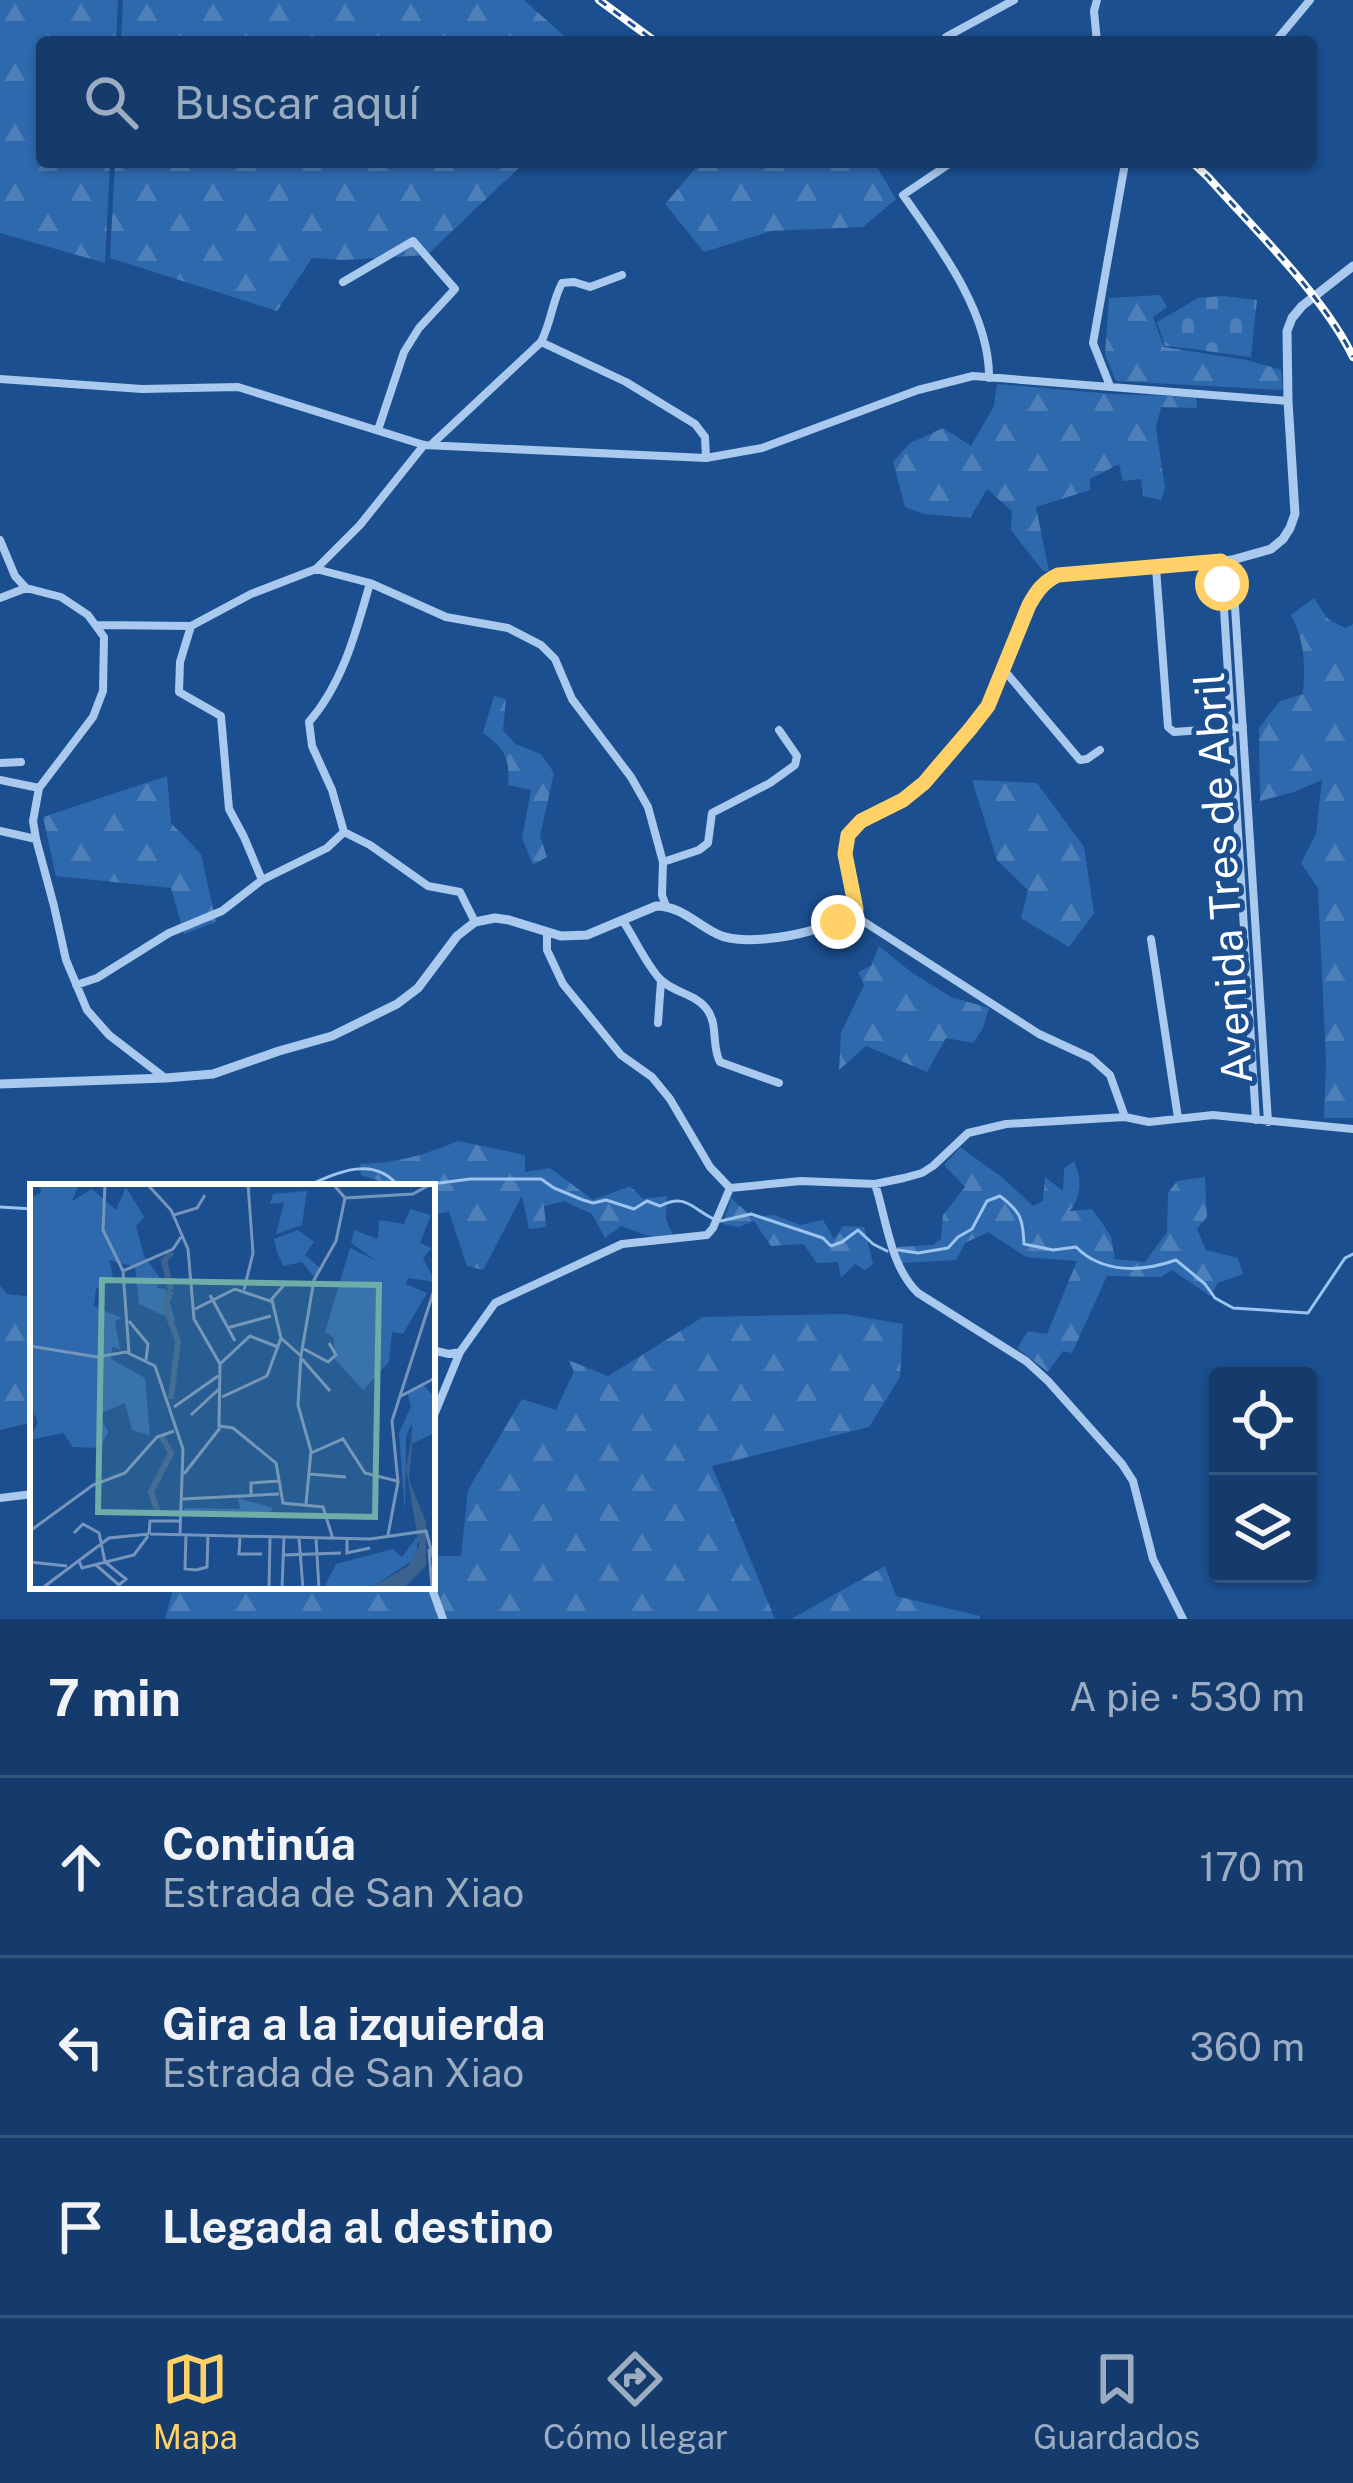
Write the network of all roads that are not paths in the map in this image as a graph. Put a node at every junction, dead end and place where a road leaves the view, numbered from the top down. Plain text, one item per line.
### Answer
1 (1014, 0) edge
2 (1096, 0) edge
3 (1310, 0) edge
4 (948, 36) edge
5 (1096, 36) edge
6 (1280, 36) edge
7 (943, 168) edge
8 (1124, 169) dead end
9 (1353, 266) edge
10 (622, 274) dead end
11 (343, 282) dead end
12 (541, 341) junction
13 (989, 378) junction
14 (0, 379) edge
15 (1110, 386) junction
16 (1288, 401) junction
17 (378, 430) junction
18 (428, 444) junction
19 (706, 458) junction
20 (0, 540) edge
21 (1227, 560) junction
22 (1156, 568) junction
23 (316, 569) junction
24 (370, 583) junction
25 (26, 588) junction
26 (0, 598) edge
27 (97, 626) junction
28 (191, 626) junction
29 (1004, 670) junction
30 (1243, 727) junction
31 (1231, 729) junction
32 (779, 730) dead end
33 (1100, 750) dead end
34 (21, 762) dead end
35 (0, 763) edge
36 (0, 780) edge
37 (39, 788) junction
38 (0, 831) edge
39 (344, 832) junction
40 (35, 839) junction
41 (663, 862) junction
42 (262, 880) junction
43 (667, 906) junction
44 (852, 914) junction
45 (623, 921) junction
46 (475, 922) junction
47 (547, 933) junction
48 (1151, 939) dead end
49 (661, 981) junction
50 (76, 985) junction
51 (658, 1023) dead end
52 (166, 1078) junction
53 (779, 1083) dead end
54 (0, 1084) edge
55 (1125, 1117) junction
56 (1178, 1118) junction
57 (1256, 1120) junction
58 (1268, 1122) junction
59 (1353, 1129) edge
60 (875, 1184) junction
61 (730, 1188) junction
62 (435, 1351) edge
63 (460, 1352) junction
64 (435, 1413) edge
65 (30, 1494) edge
66 (0, 1498) edge
67 (431, 1589) edge
68 (442, 1619) edge
69 (1183, 1619) edge

1 - 4 street
2 - 5 street
3 - 6 street
7 - 13 street
8 - 15 street
9 - 16 street
10 - 12 street
11 - 17 street
12 - 18 street
12 - 19 street
13 - 15 street
13 - 19 street
14 - 17 street
15 - 16 street
16 - 21 street
17 - 18 street
18 - 19 street
18 - 23 street
20 - 25 street
21 - 22 street
21 - 30 street, Avenida Tres de Abril
21 - 31 street, Avenida Tres de Abril
22 - 29 street
22 - 31 street
23 - 24 street
23 - 28 street
24 - 39 street
24 - 41 street
25 - 26 street
25 - 27 street
27 - 28 street
27 - 37 street
28 - 42 street
29 - 33 street
29 - 44 street
30 - 31 street
30 - 58 street, Avenida Tres de Abril
31 - 57 street, Avenida Tres de Abril
32 - 41 street
34 - 35 street
36 - 37 street
37 - 40 street
38 - 40 street
39 - 42 street
39 - 46 street
40 - 50 street
41 - 43 street
42 - 50 street
43 - 44 street
43 - 45 street
44 - 55 street
45 - 47 street
45 - 49 street
46 - 47 street
46 - 52 street
47 - 61 street
48 - 56 street
49 - 51 street
49 - 53 street
50 - 52 street
52 - 54 street
55 - 56 street
55 - 60 street
56 - 57 street
57 - 58 street
58 - 59 street
60 - 61 street
60 - 69 street
61 - 63 street
62 - 63 street
63 - 64 street
65 - 66 street
67 - 68 street

